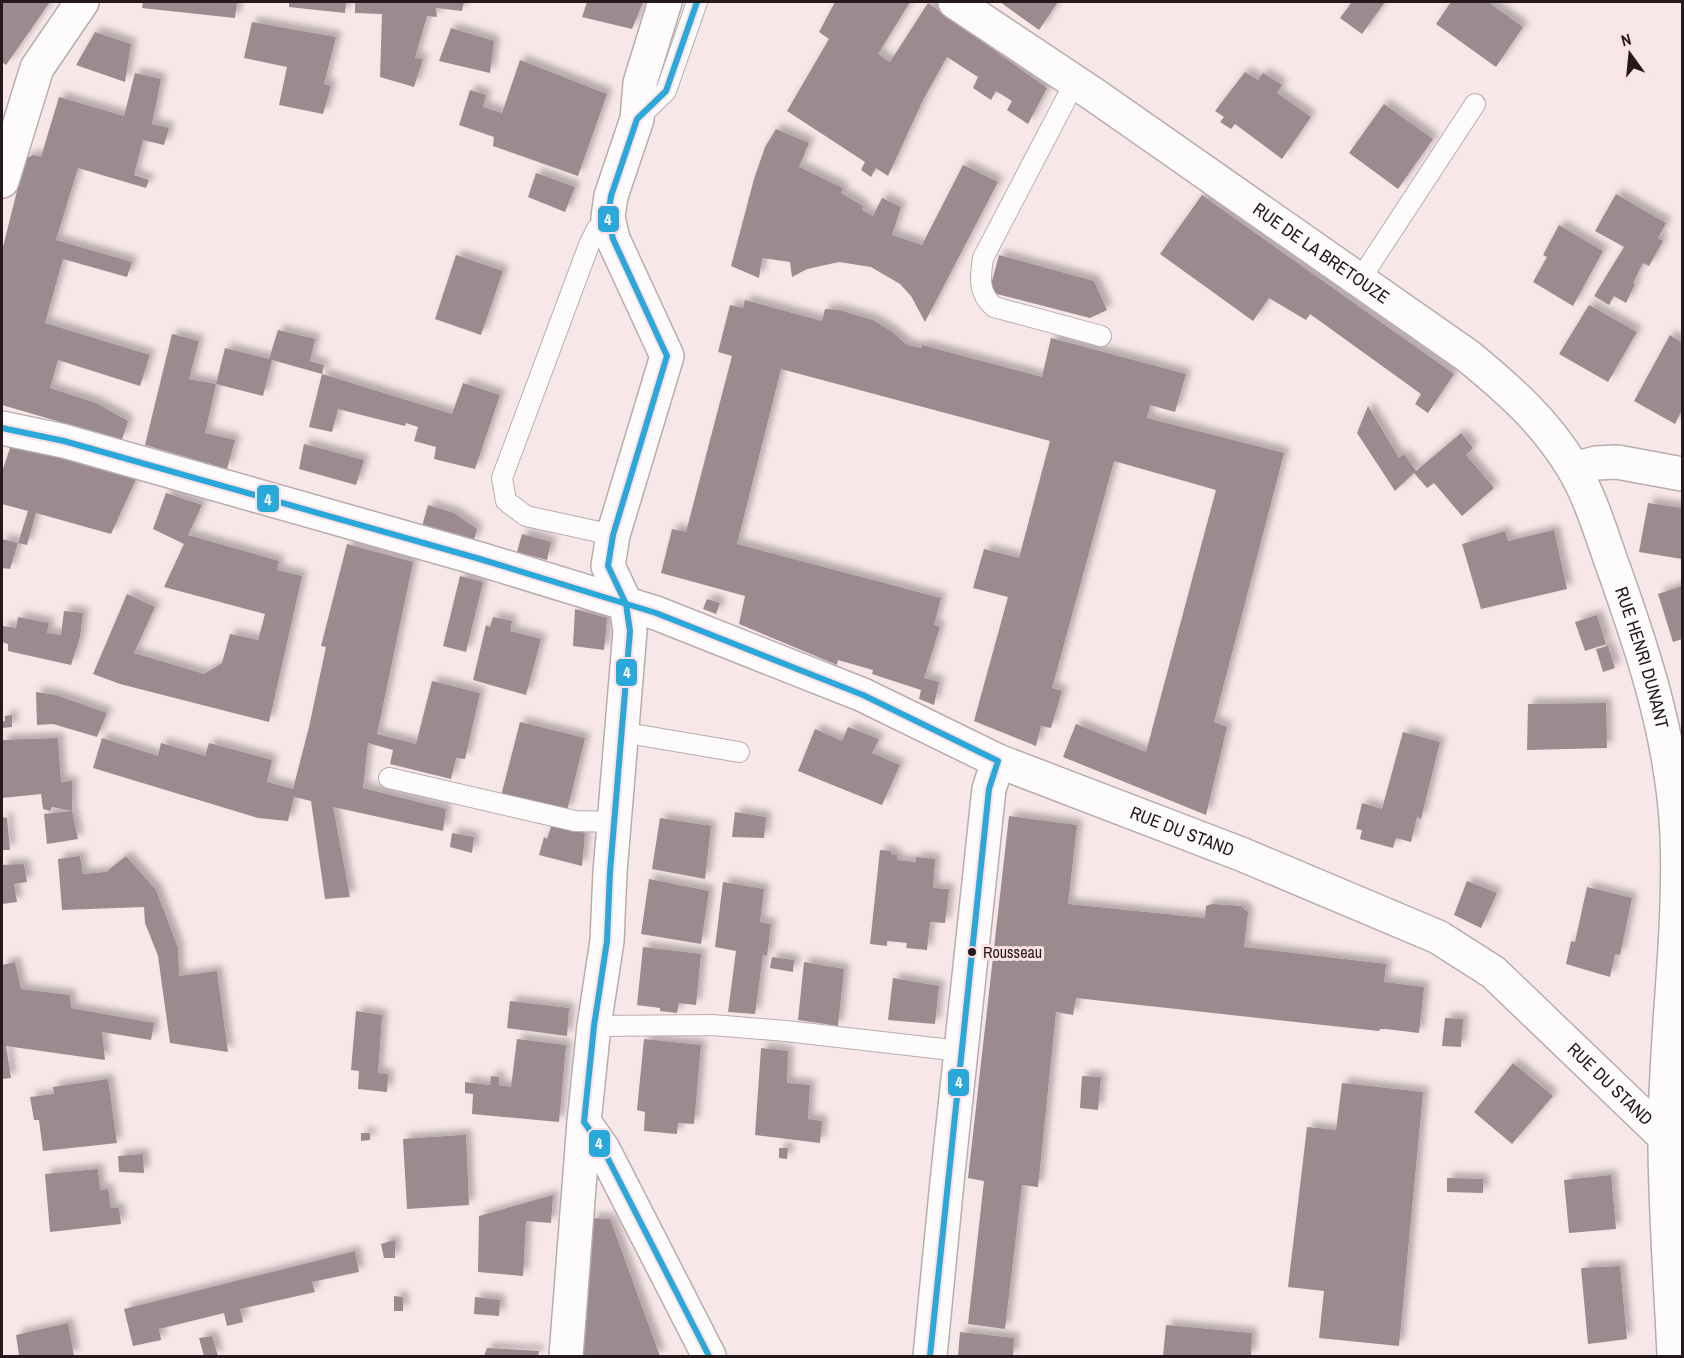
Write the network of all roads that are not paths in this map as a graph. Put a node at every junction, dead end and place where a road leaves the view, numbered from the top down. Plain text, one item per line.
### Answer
1 (82, 2) edge
2 (665, 2) edge
3 (698, 2) edge
4 (955, 2) edge
5 (1075, 82) junction
6 (1475, 104) dead end
7 (637, 119) junction
8 (2, 181) edge
9 (608, 217) junction
10 (1359, 281) junction
11 (1101, 336) dead end
12 (2, 428) edge
13 (1574, 469) junction
14 (1683, 474) edge
15 (613, 535) junction
16 (626, 604) junction
17 (621, 732) junction
18 (739, 752) dead end
19 (998, 761) junction
20 (389, 778) dead end
21 (614, 822) junction
22 (594, 1026) junction
23 (960, 1051) junction
24 (584, 1122) junction
25 (1674, 1141) edge
26 (566, 1356) edge
27 (709, 1356) edge
28 (930, 1356) edge
29 (1674, 1356) edge

1 - 8 street
2 - 7 street
3 - 7 lane
4 - 5 street, RUE DE LA BRETOUZE
5 - 10 street, RUE DE LA BRETOUZE
5 - 11 lane
6 - 10 lane
7 - 9 street
9 - 15 street
9 - 15 lane
10 - 13 street, RUE DE LA BRETOUZE
12 - 16 street, RUE DU STAND
13 - 14 street
13 - 25 street, RUE HENRI DUNANT
15 - 16 street
16 - 17 street
16 - 19 street, RUE DU STAND
17 - 18 lane
17 - 21 street
19 - 23 street
19 - 25 street, RUE DU STAND
20 - 21 lane
21 - 22 street
22 - 23 lane
22 - 24 street
23 - 28 street
24 - 26 street
24 - 27 street
25 - 29 street, RUE HENRI DUNANT

